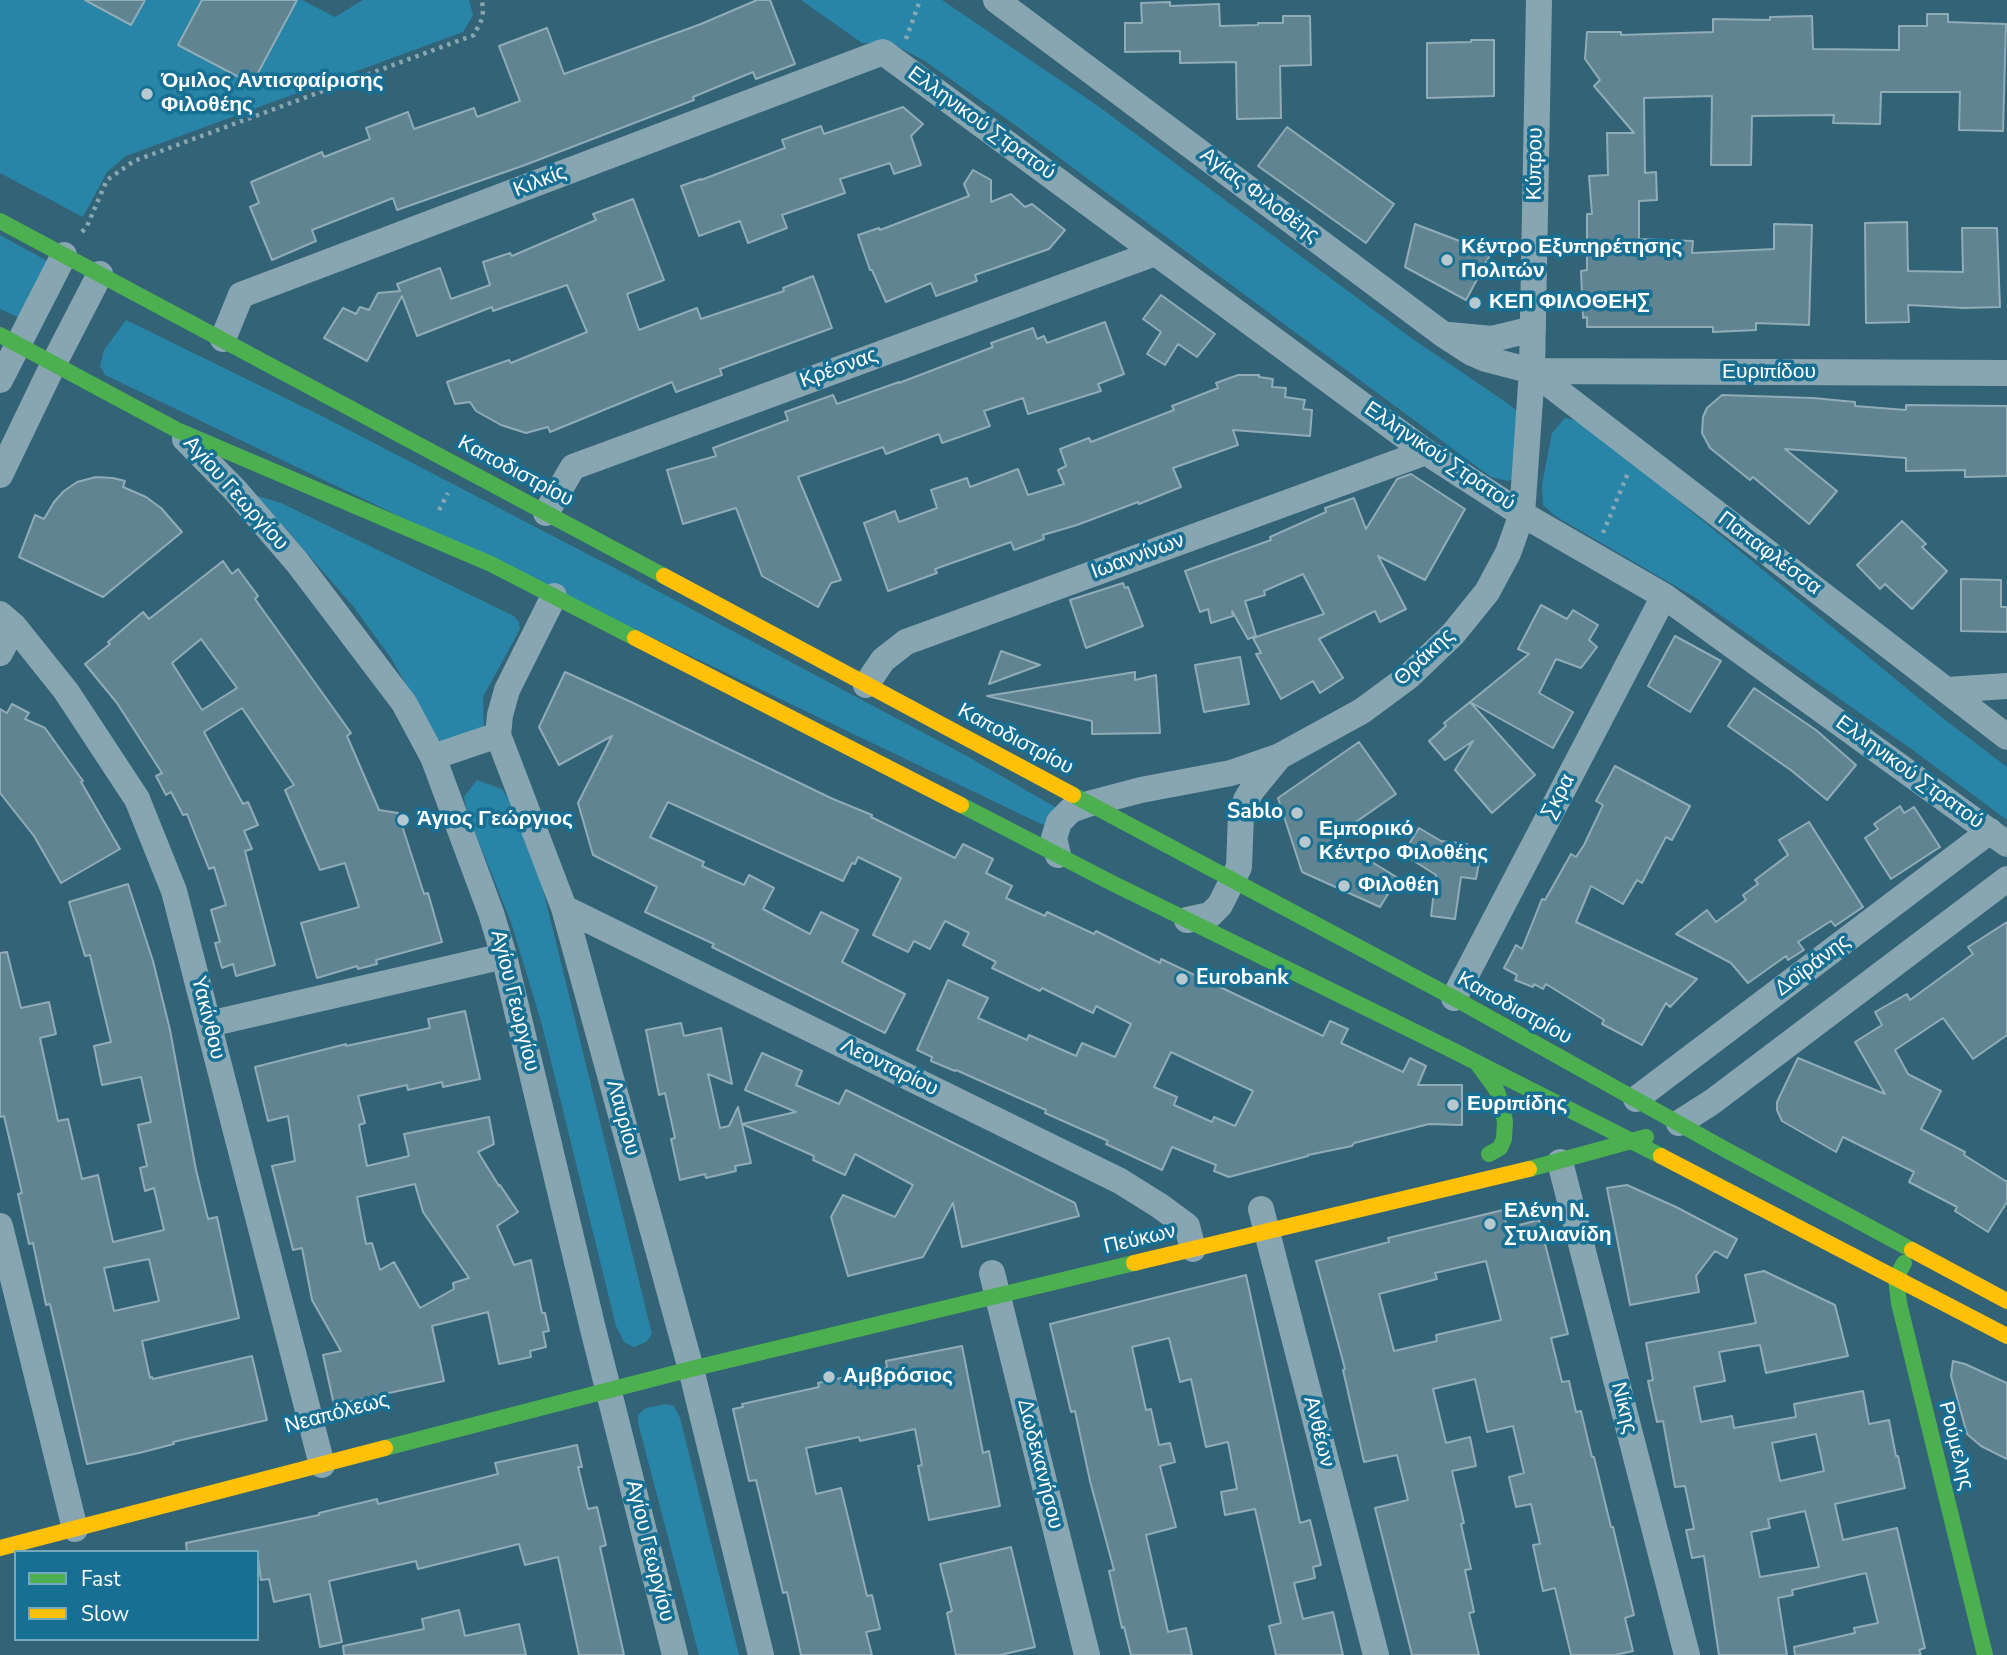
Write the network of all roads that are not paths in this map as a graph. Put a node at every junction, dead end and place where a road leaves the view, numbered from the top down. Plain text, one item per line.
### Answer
1 (996, 0) edge
2 (1539, 0) edge
3 (883, 52) joint
4 (0, 221) edge
5 (1155, 253) junction
6 (64, 255) junction
7 (100, 274) junction
8 (1533, 328) junction
9 (1444, 335) junction
10 (9, 340) edge
11 (223, 340) junction
12 (53, 365) junction
13 (1532, 371) junction
14 (2007, 373) edge
15 (0, 380) edge
16 (177, 430) junction
17 (1426, 452) junction
18 (0, 475) edge
19 (546, 513) junction
20 (1522, 514) junction
21 (554, 596) junction
22 (1664, 596) junction
23 (7, 620) edge
24 (0, 653) edge
25 (866, 685) junction
26 (2007, 686) edge
27 (1947, 690) junction
28 (498, 735) junction
29 (2007, 737) edge
30 (1280, 756) junction
31 (433, 757) junction
32 (1088, 804) junction
33 (1998, 837) edge
34 (1058, 855) junction
35 (2007, 879) edge
36 (1233, 880) junction
37 (564, 908) junction
38 (1186, 920) junction
39 (504, 956) junction
40 (1454, 998) junction
41 (209, 1024) junction
42 (1477, 1063) junction
43 (1624, 1107) junction
44 (1594, 1122) junction
45 (1679, 1123) junction
46 (1573, 1131) dead end
47 (1632, 1141) junction
48 (1513, 1148) dead end
49 (1560, 1162) junction
50 (1263, 1215) junction
51 (1161, 1233) dead end
52 (1193, 1233) junction
53 (2, 1240) edge
54 (1912, 1251) junction
55 (1896, 1278) junction
56 (993, 1279) junction
57 (2007, 1301) edge
58 (2007, 1336) edge
59 (687, 1352) junction
60 (604, 1373) junction
61 (317, 1447) junction
62 (71, 1513) junction
63 (0, 1548) edge
64 (675, 1655) edge
65 (761, 1655) edge
66 (1087, 1655) edge
67 (1376, 1655) edge
68 (1686, 1655) edge
69 (1985, 1655) edge

1 - 9 street, Αγίας Φιλοθέης
2 - 8 street, Κύπρου
3 - 5 street, Ελληνικού Στρατού
3 - 11 street, Κιλκίς
4 - 6 main road, Καποδιστρίου
5 - 17 street, Ελληνικού Στρατού
5 - 19 street, Κρέσνας
6 - 7 main road, Καποδιστρίου
6 - 10 street
7 - 11 main road, Καποδιστρίου
7 - 12 street
8 - 9 street
8 - 13 street, Κύπρου
9 - 13 street, Αγίας Φιλοθέης
10 - 12 main road
10 - 15 street
11 - 19 main road, Καποδιστρίου
12 - 16 main road
12 - 18 street
13 - 14 street, Ευριπίδου
13 - 20 street, Κύπρου
13 - 27 street, Παπαφλέσσα
16 - 21 main road
16 - 31 street, Αγίου Γεωργίου
17 - 20 street, Ελληνικού Στρατού
17 - 25 street, Ιωαννίνων
19 - 25 main road, Καποδιστρίου
20 - 22 street, Ελληνικού Στρατού
20 - 30 street, Θράκης
21 - 28 street
21 - 34 main road
22 - 33 street, Ελληνικού Στρατού
22 - 40 street, Σκρα
23 - 24 street
23 - 41 street, Υακίνθου
25 - 32 main road, Καποδιστρίου
26 - 27 street
27 - 29 street, Παπαφλέσσα
28 - 31 street
28 - 37 street, Λαυρίου
30 - 32 street, Θράκης
30 - 36 street, Θράκης
31 - 39 street, Αγίου Γεωργίου
32 - 34 street, Θράκης
32 - 36 main road, Καποδιστρίου
33 - 43 street, Δοϊράνης
34 - 38 main road
35 - 45 street
36 - 38 street, Θράκης
36 - 40 main road, Καποδιστρίου
37 - 52 street, Λεονταρίου
37 - 59 street, Λαυρίου
38 - 42 main road
39 - 41 street
39 - 60 street, Αγίου Γεωργίου
40 - 43 main road, Καποδιστρίου
41 - 61 street, Υακίνθου
42 - 44 main road
42 - 48 main road
43 - 44 main road
43 - 45 main road, Καποδιστρίου
44 - 46 main road
44 - 47 main road
45 - 47 main road, Πεύκων
45 - 54 main road, Καποδιστρίου
47 - 49 main road, Πεύκων
47 - 55 main road
49 - 50 main road, Πεύκων
49 - 68 street, Νίκης
50 - 52 main road, Πεύκων
50 - 67 street, Ανθέων
51 - 52 main road, Πεύκων
52 - 56 main road, Πεύκων
53 - 62 street
54 - 55 main road
54 - 57 main road, Καποδιστρίου
55 - 58 main road
55 - 69 main road, Ρούμελης
56 - 59 main road, Πεύκων
56 - 66 street, Δωδεκανήσου
59 - 60 main road, Πεύκων
59 - 65 street, Λαυρίου
60 - 61 main road
60 - 64 street, Αγίου Γεωργίου
61 - 62 main road
62 - 63 main road

